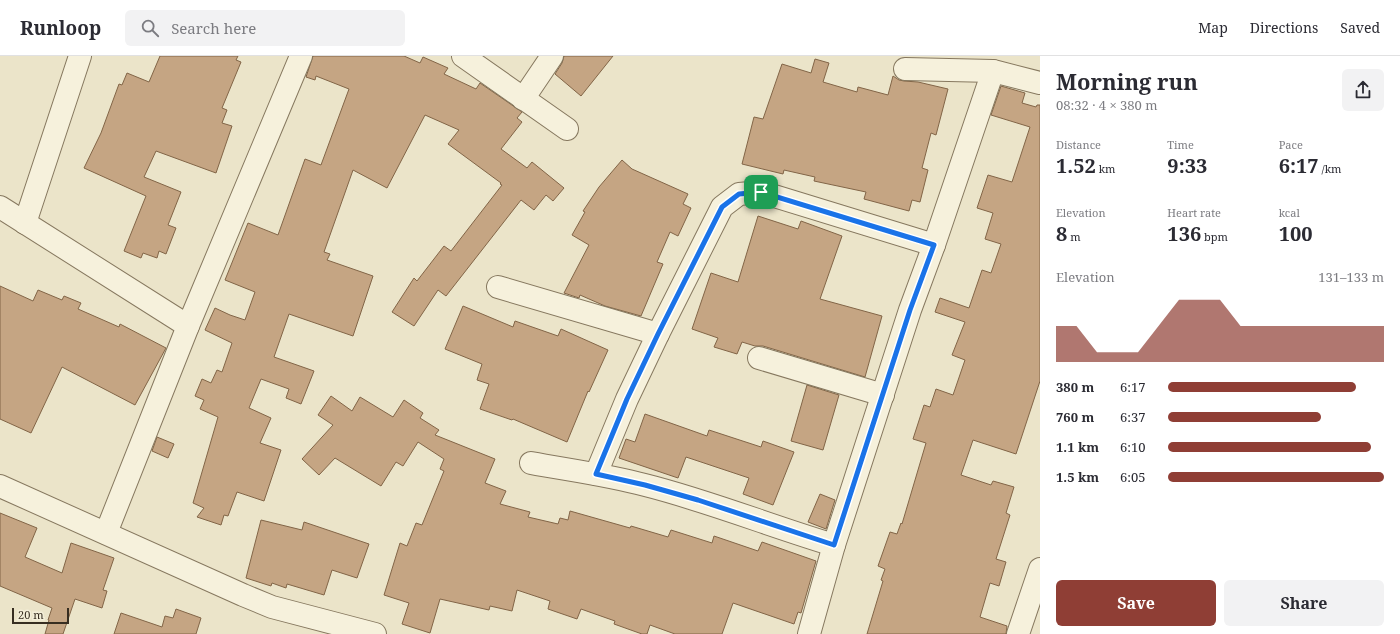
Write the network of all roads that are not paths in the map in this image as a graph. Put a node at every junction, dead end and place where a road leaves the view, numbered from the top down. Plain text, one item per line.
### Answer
1 (80, 56) edge
2 (301, 56) edge
3 (463, 56) edge
4 (552, 56) edge
5 (905, 69) dead end
6 (993, 71) junction
7 (1040, 83) edge
8 (523, 99) junction
9 (568, 129) dead end
10 (0, 207) edge
11 (25, 223) junction
12 (934, 245) junction
13 (498, 287) dead end
14 (188, 326) junction
15 (658, 334) junction
16 (759, 358) dead end
17 (883, 395) junction
18 (531, 463) dead end
19 (596, 474) junction
20 (0, 486) edge
21 (106, 533) junction
22 (834, 545) junction
23 (1040, 569) edge
24 (375, 634) edge
25 (809, 634) edge
26 (1018, 634) edge

1 - 11 street
2 - 14 street
3 - 8 street
4 - 8 street
5 - 6 street
6 - 7 street
6 - 12 street
8 - 9 street
10 - 11 street
11 - 14 street
12 - 15 street
12 - 17 street
13 - 15 street
14 - 21 street
15 - 19 street
16 - 17 street
17 - 22 street
18 - 19 street
19 - 22 street
20 - 21 street
21 - 24 street
22 - 25 street
23 - 26 street

